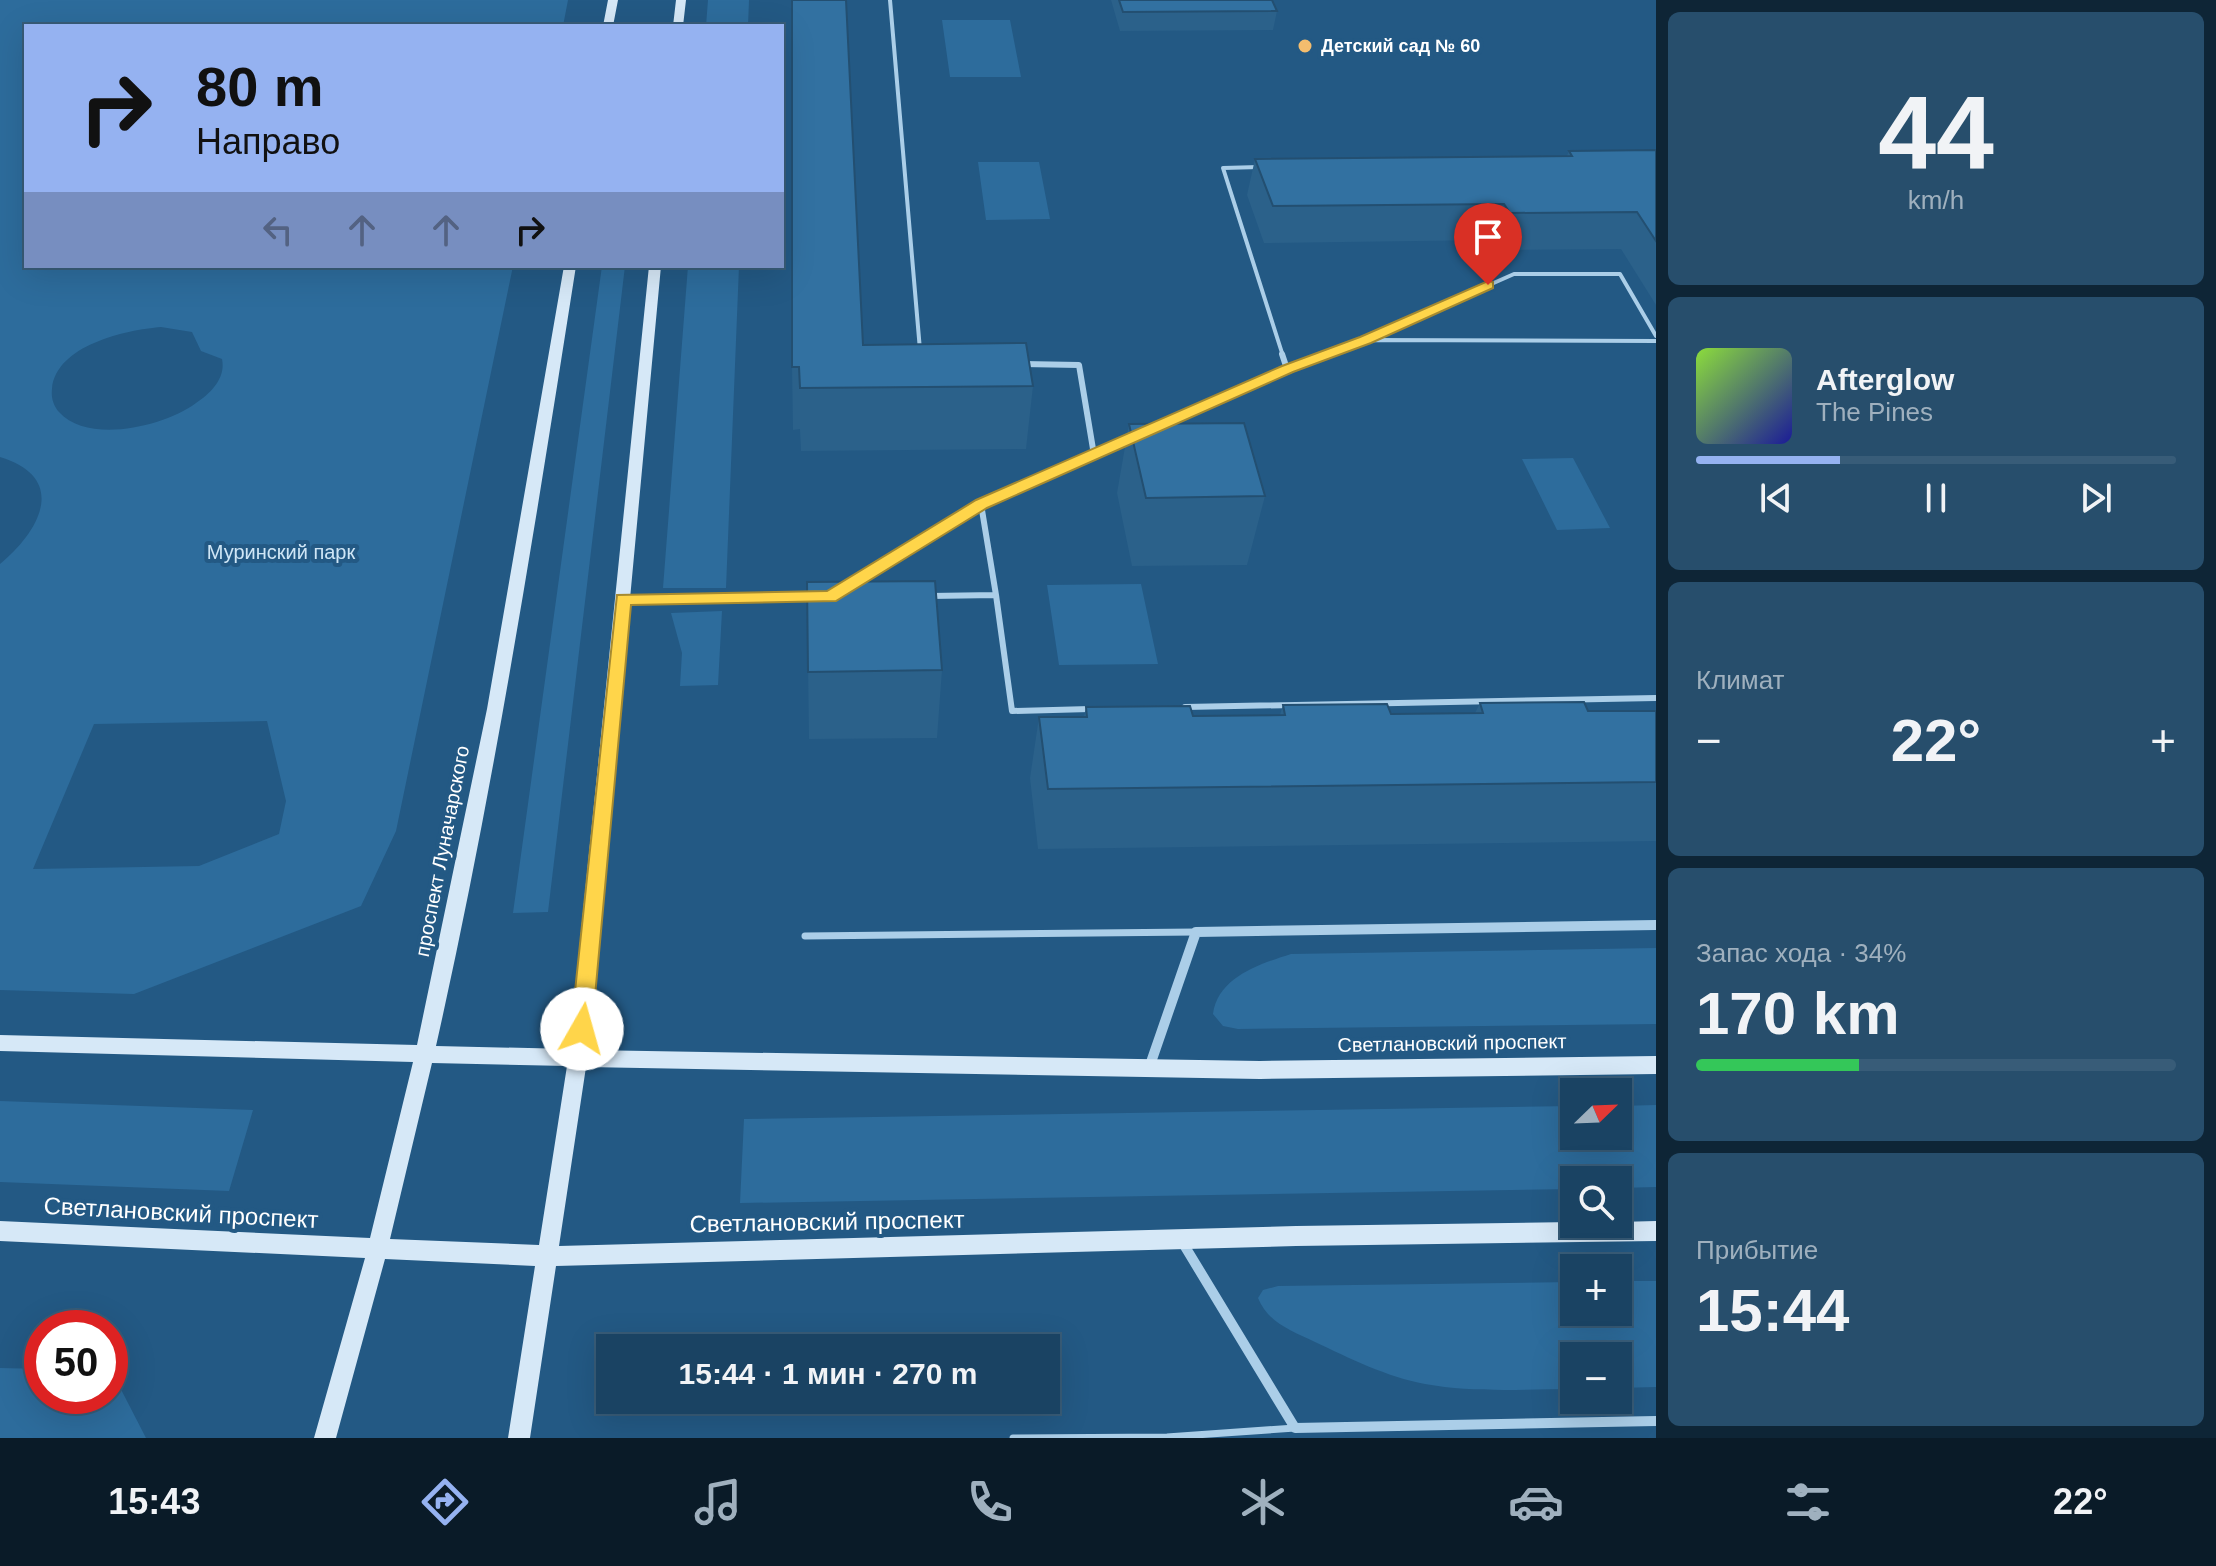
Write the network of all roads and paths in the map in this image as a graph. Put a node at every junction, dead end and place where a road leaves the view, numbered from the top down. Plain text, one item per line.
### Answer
1 (613, 0) edge
2 (681, 0) edge
3 (890, 0) edge
4 (608, 24) edge
5 (678, 24) edge
6 (1269, 167) edge
7 (570, 268) edge
8 (655, 268) edge
9 (1656, 339) edge
10 (1366, 340) junction
11 (922, 364) edge
12 (1016, 364) edge
13 (1287, 369) junction
14 (1148, 431) edge
15 (1135, 437) edge
16 (1094, 455) junction
17 (981, 504) junction
18 (843, 589) edge
19 (996, 595) junction
20 (921, 596) edge
21 (830, 597) edge
22 (623, 599) junction
23 (1656, 698) edge
24 (1183, 707) edge
25 (1106, 709) edge
26 (1656, 925) edge
27 (1196, 932) junction
28 (805, 936) dead end
29 (0, 1043) edge
30 (426, 1054) junction
31 (578, 1058) junction
32 (1656, 1065) edge
33 (1149, 1068) junction
34 (0, 1231) edge
35 (1656, 1231) edge
36 (1180, 1239) junction
37 (375, 1248) junction
38 (548, 1256) junction
39 (1656, 1421) edge
40 (1295, 1428) junction
41 (325, 1438) edge
42 (519, 1438) edge
43 (1013, 1438) edge

1 - 4 main road
2 - 5 main road
3 - 11 lane
6 - 13 lane
7 - 30 main road, проспект Луначарского
8 - 22 main road
9 - 10 lane
9 - 10 lane
10 - 13 lane
12 - 16 lane
13 - 14 lane
15 - 16 lane
16 - 17 lane
17 - 18 lane
17 - 19 lane
19 - 20 lane
19 - 25 lane
21 - 22 lane
22 - 31 main road
23 - 24 lane
26 - 27 street
27 - 28 lane
27 - 33 street
29 - 30 main road, Светлановский проспект
30 - 31 main road, Светлановский проспект
30 - 37 main road, проспект Луначарского
31 - 33 main road, Светлановский проспект
31 - 38 main road
32 - 33 main road, Светлановский проспект
34 - 37 main road, Светлановский проспект
35 - 36 main road, Светлановский проспект
36 - 38 main road, Светлановский проспект
36 - 40 street
37 - 38 main road, Светлановский проспект
37 - 41 main road, проспект Луначарского
38 - 42 main road
39 - 40 street
40 - 43 lane

